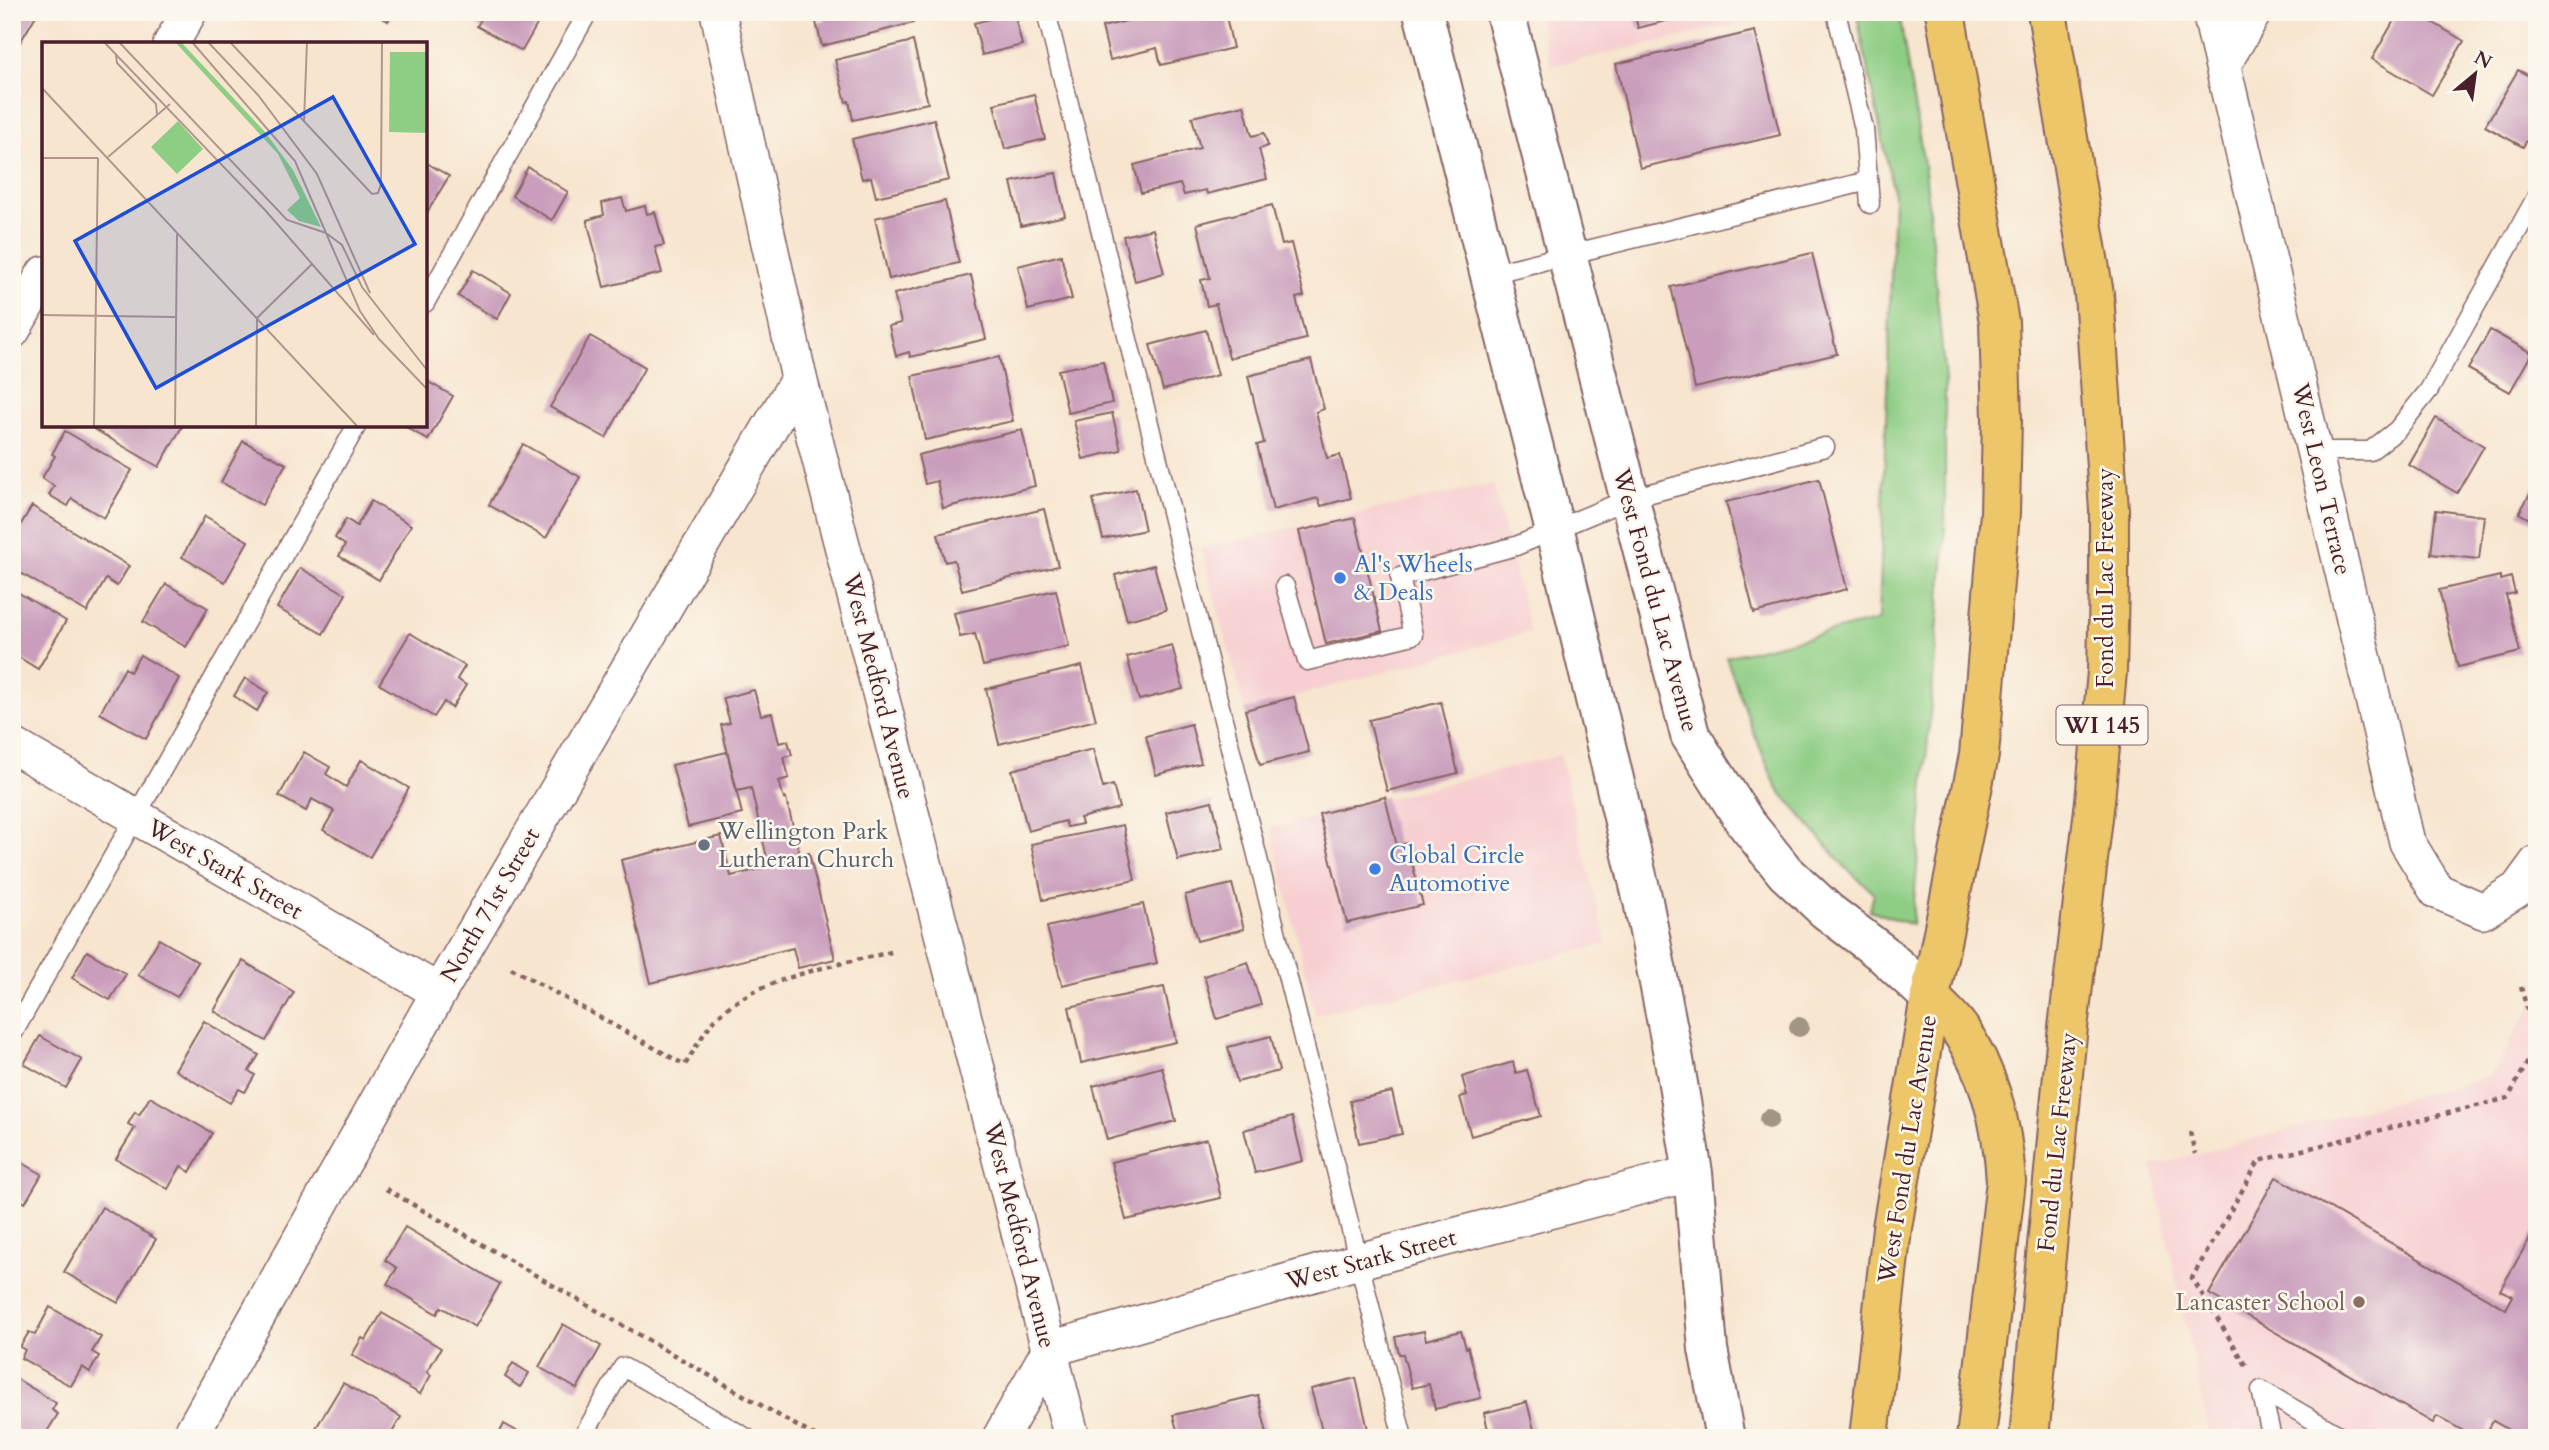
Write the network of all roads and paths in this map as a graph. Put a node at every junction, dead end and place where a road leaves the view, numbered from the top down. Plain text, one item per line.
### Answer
1 (189, 12) edge
2 (588, 12) edge
3 (718, 12) edge
4 (1046, 12) edge
5 (1423, 12) edge
6 (1505, 12) edge
7 (1836, 12) edge
8 (1945, 12) edge
9 (2047, 12) edge
10 (2210, 12) edge
11 (2254, 12) edge
12 (173, 42) edge
13 (2223, 64) junction
14 (1868, 181) junction
15 (2537, 196) edge
16 (1870, 204) dead end
17 (1567, 256) junction
18 (1490, 274) junction
19 (42, 278) edge
20 (427, 299) edge
21 (12, 331) edge
22 (799, 378) junction
23 (356, 427) edge
24 (1825, 447) dead end
25 (2315, 451) junction
26 (1629, 499) junction
27 (1555, 531) junction
28 (1285, 586) dead end
29 (12, 745) edge
30 (137, 817) junction
31 (2537, 863) edge
32 (895, 951) dead end
33 (511, 968) dead end
34 (2522, 987) dead end
35 (439, 992) junction
36 (1930, 997) junction
37 (12, 1035) edge
38 (2190, 1132) dead end
39 (2195, 1154) dead end
40 (1693, 1173) junction
41 (386, 1189) dead end
42 (1359, 1261) junction
43 (1049, 1349) junction
44 (2261, 1390) junction
45 (189, 1438) edge
46 (582, 1438) edge
47 (747, 1438) edge
48 (818, 1438) edge
49 (1000, 1438) edge
50 (1072, 1438) edge
51 (1403, 1438) edge
52 (1725, 1438) edge
53 (1869, 1438) edge
54 (1976, 1438) edge
55 (2029, 1438) edge
56 (2272, 1438) edge
57 (2344, 1438) edge

1 - 12 street
2 - 20 lane
3 - 22 street, West Medford Avenue
4 - 42 lane
5 - 18 street
6 - 17 street, West Fond du Lac Avenue
7 - 14 lane
8 - 36 main road
9 - 55 main road, Fond du Lac Freeway / WI 145
10 - 13 street, West Leon Terrace
11 - 13 street
13 - 25 street, West Leon Terrace
14 - 16 lane
14 - 17 lane
15 - 25 lane
17 - 18 lane
17 - 26 street, West Fond du Lac Avenue
18 - 27 street
19 - 21 street
22 - 35 street, North 71st Street
22 - 43 street, West Medford Avenue
23 - 30 lane
24 - 26 lane
25 - 31 street, West Leon Terrace
26 - 27 lane
26 - 36 street, West Fond du Lac Avenue
27 - 28 lane
27 - 40 street
29 - 30 street, West Stark Street
30 - 35 street, West Stark Street
30 - 37 lane
32 - 33 path
34 - 44 path
35 - 45 street, North 71st Street
36 - 53 main road, West Fond du Lac Avenue
36 - 54 main road
38 - 39 path
40 - 42 street, West Stark Street
40 - 52 street
41 - 48 path
42 - 43 street, West Stark Street
42 - 51 lane
43 - 49 street
43 - 50 street, West Medford Avenue
44 - 56 lane
44 - 57 lane
46 - 47 lane

